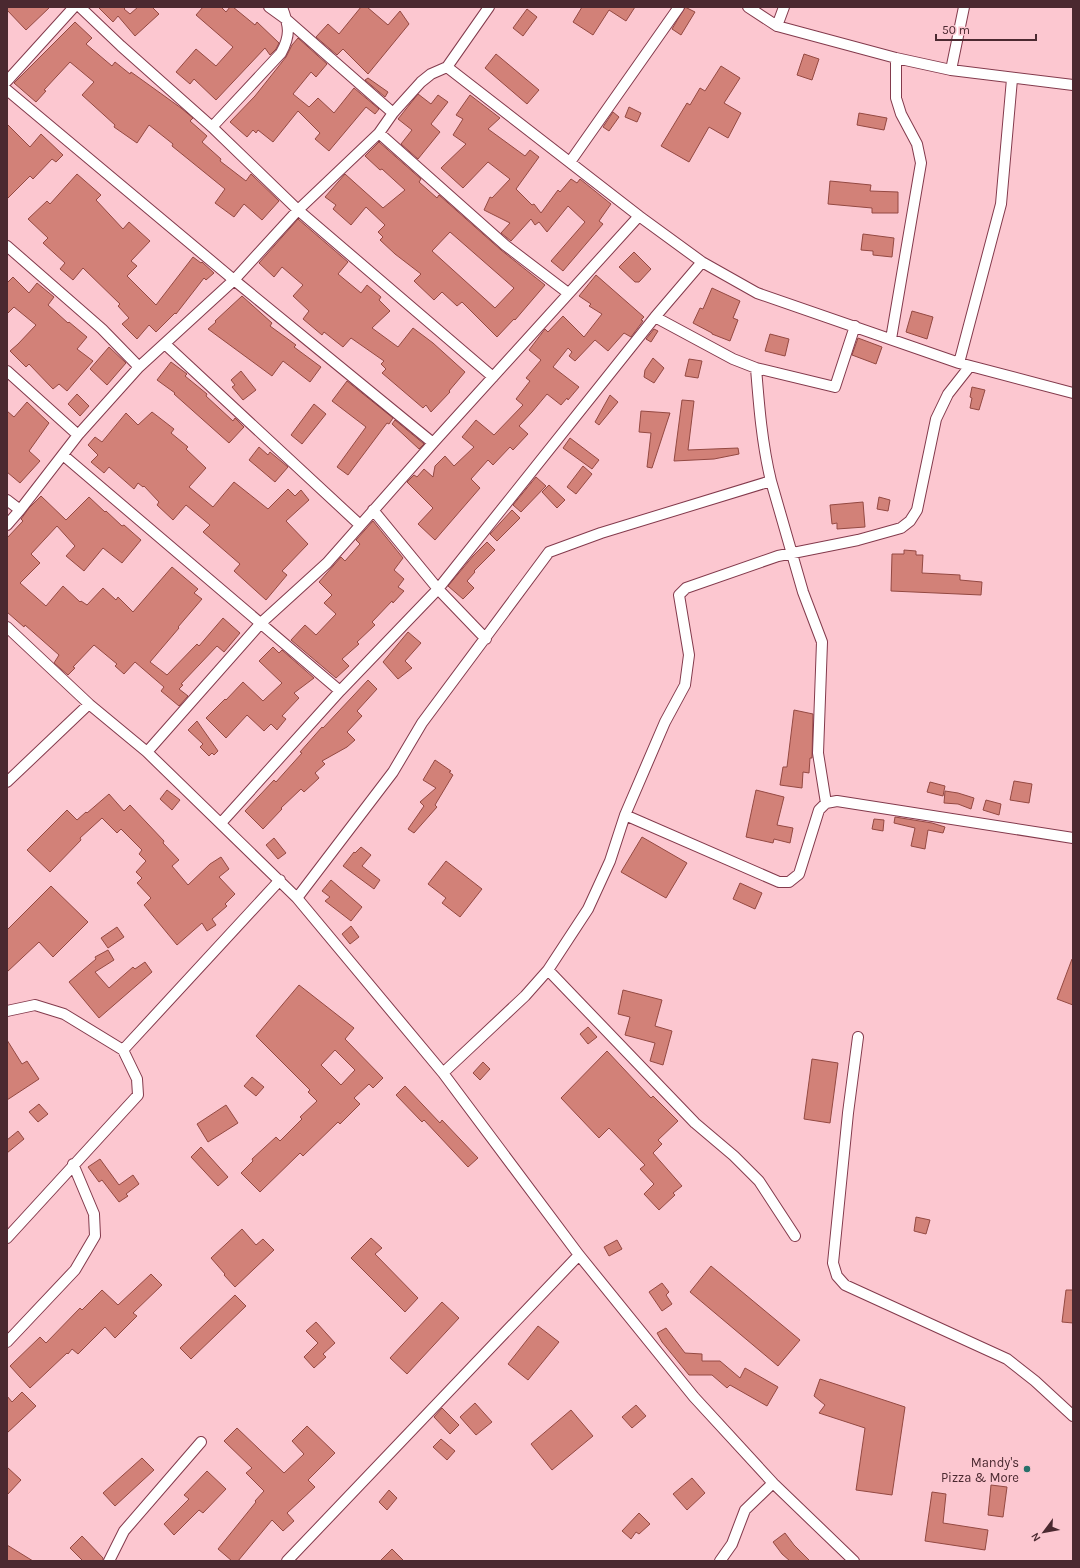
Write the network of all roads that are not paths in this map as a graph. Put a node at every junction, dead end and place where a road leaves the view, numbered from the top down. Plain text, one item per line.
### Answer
1 (74, 7) edge
2 (80, 7) edge
3 (269, 7) edge
4 (282, 7) edge
5 (490, 7) edge
6 (679, 7) edge
7 (748, 7) edge
8 (784, 7) edge
9 (964, 7) edge
10 (287, 20) junction
11 (777, 26) junction
12 (896, 58) junction
13 (447, 67) junction
14 (951, 70) junction
15 (1012, 78) junction
16 (7, 81) edge
17 (1073, 85) edge
18 (7, 90) edge
19 (393, 113) junction
20 (212, 127) junction
21 (379, 133) junction
22 (570, 162) junction
23 (298, 210) junction
24 (639, 216) junction
25 (7, 246) edge
26 (702, 262) junction
27 (234, 280) junction
28 (568, 293) junction
29 (655, 317) junction
30 (855, 326) junction
31 (891, 339) junction
32 (165, 344) junction
33 (959, 363) junction
34 (970, 366) junction
35 (139, 367) junction
36 (756, 368) junction
37 (7, 371) edge
38 (493, 377) junction
39 (1073, 393) edge
40 (78, 436) junction
41 (432, 443) junction
42 (63, 455) junction
43 (771, 481) junction
44 (7, 500) edge
45 (20, 510) junction
46 (373, 510) junction
47 (7, 525) edge
48 (360, 525) junction
49 (791, 552) junction
50 (438, 589) junction
51 (261, 623) junction
52 (7, 627) edge
53 (486, 639) junction
54 (340, 691) junction
55 (89, 704) junction
56 (147, 752) junction
57 (7, 782) edge
58 (826, 803) junction
59 (625, 815) junction
60 (221, 823) junction
61 (1073, 838) edge
62 (280, 880) junction
63 (297, 898) junction
64 (548, 970) junction
65 (7, 1011) edge
66 (858, 1037) dead end
67 (122, 1050) junction
68 (443, 1073) junction
69 (73, 1164) junction
70 (795, 1236) dead end
71 (7, 1238) edge
72 (579, 1255) junction
73 (7, 1342) edge
74 (1073, 1416) edge
75 (201, 1442) dead end
76 (773, 1483) junction
77 (109, 1561) edge
78 (287, 1561) edge
79 (720, 1561) edge
80 (854, 1561) edge

1 - 16 street
2 - 20 street
3 - 10 street
4 - 10 street
5 - 13 street
6 - 22 street
7 - 11 street
8 - 11 street
9 - 14 street
10 - 19 street
10 - 20 street
11 - 12 street
12 - 14 street
12 - 31 street
13 - 19 street
13 - 22 street
14 - 15 street
15 - 17 street
15 - 33 street
18 - 27 street
19 - 21 street
20 - 23 street
21 - 23 street
21 - 28 street
22 - 24 street
23 - 27 street
23 - 38 street
24 - 26 street
24 - 28 street
25 - 35 street
26 - 29 street
26 - 30 street
27 - 32 street
27 - 41 street
28 - 38 street
29 - 36 street
29 - 50 street
30 - 31 street
30 - 36 street
31 - 33 street
32 - 35 street
32 - 48 street
33 - 34 street
34 - 39 street
34 - 49 street
35 - 40 street
36 - 43 street
37 - 40 street
38 - 41 street
40 - 42 street
41 - 46 street
42 - 45 street
42 - 51 street
43 - 49 street
43 - 53 street
44 - 45 street
45 - 47 street
46 - 48 street
46 - 50 street
48 - 51 street
49 - 58 street
49 - 59 street
50 - 53 street
50 - 54 street
51 - 54 street
51 - 56 street
52 - 55 street
53 - 63 street
54 - 60 street
55 - 56 street
55 - 57 street
56 - 60 street
58 - 59 street
58 - 61 street
59 - 64 street
60 - 62 street
62 - 63 street
62 - 67 street
63 - 68 street
64 - 68 street
64 - 70 street
65 - 67 street
66 - 74 street
67 - 69 street
68 - 72 street
69 - 71 street
69 - 73 street
72 - 76 street
72 - 78 street
75 - 77 street
76 - 79 street
76 - 80 street

